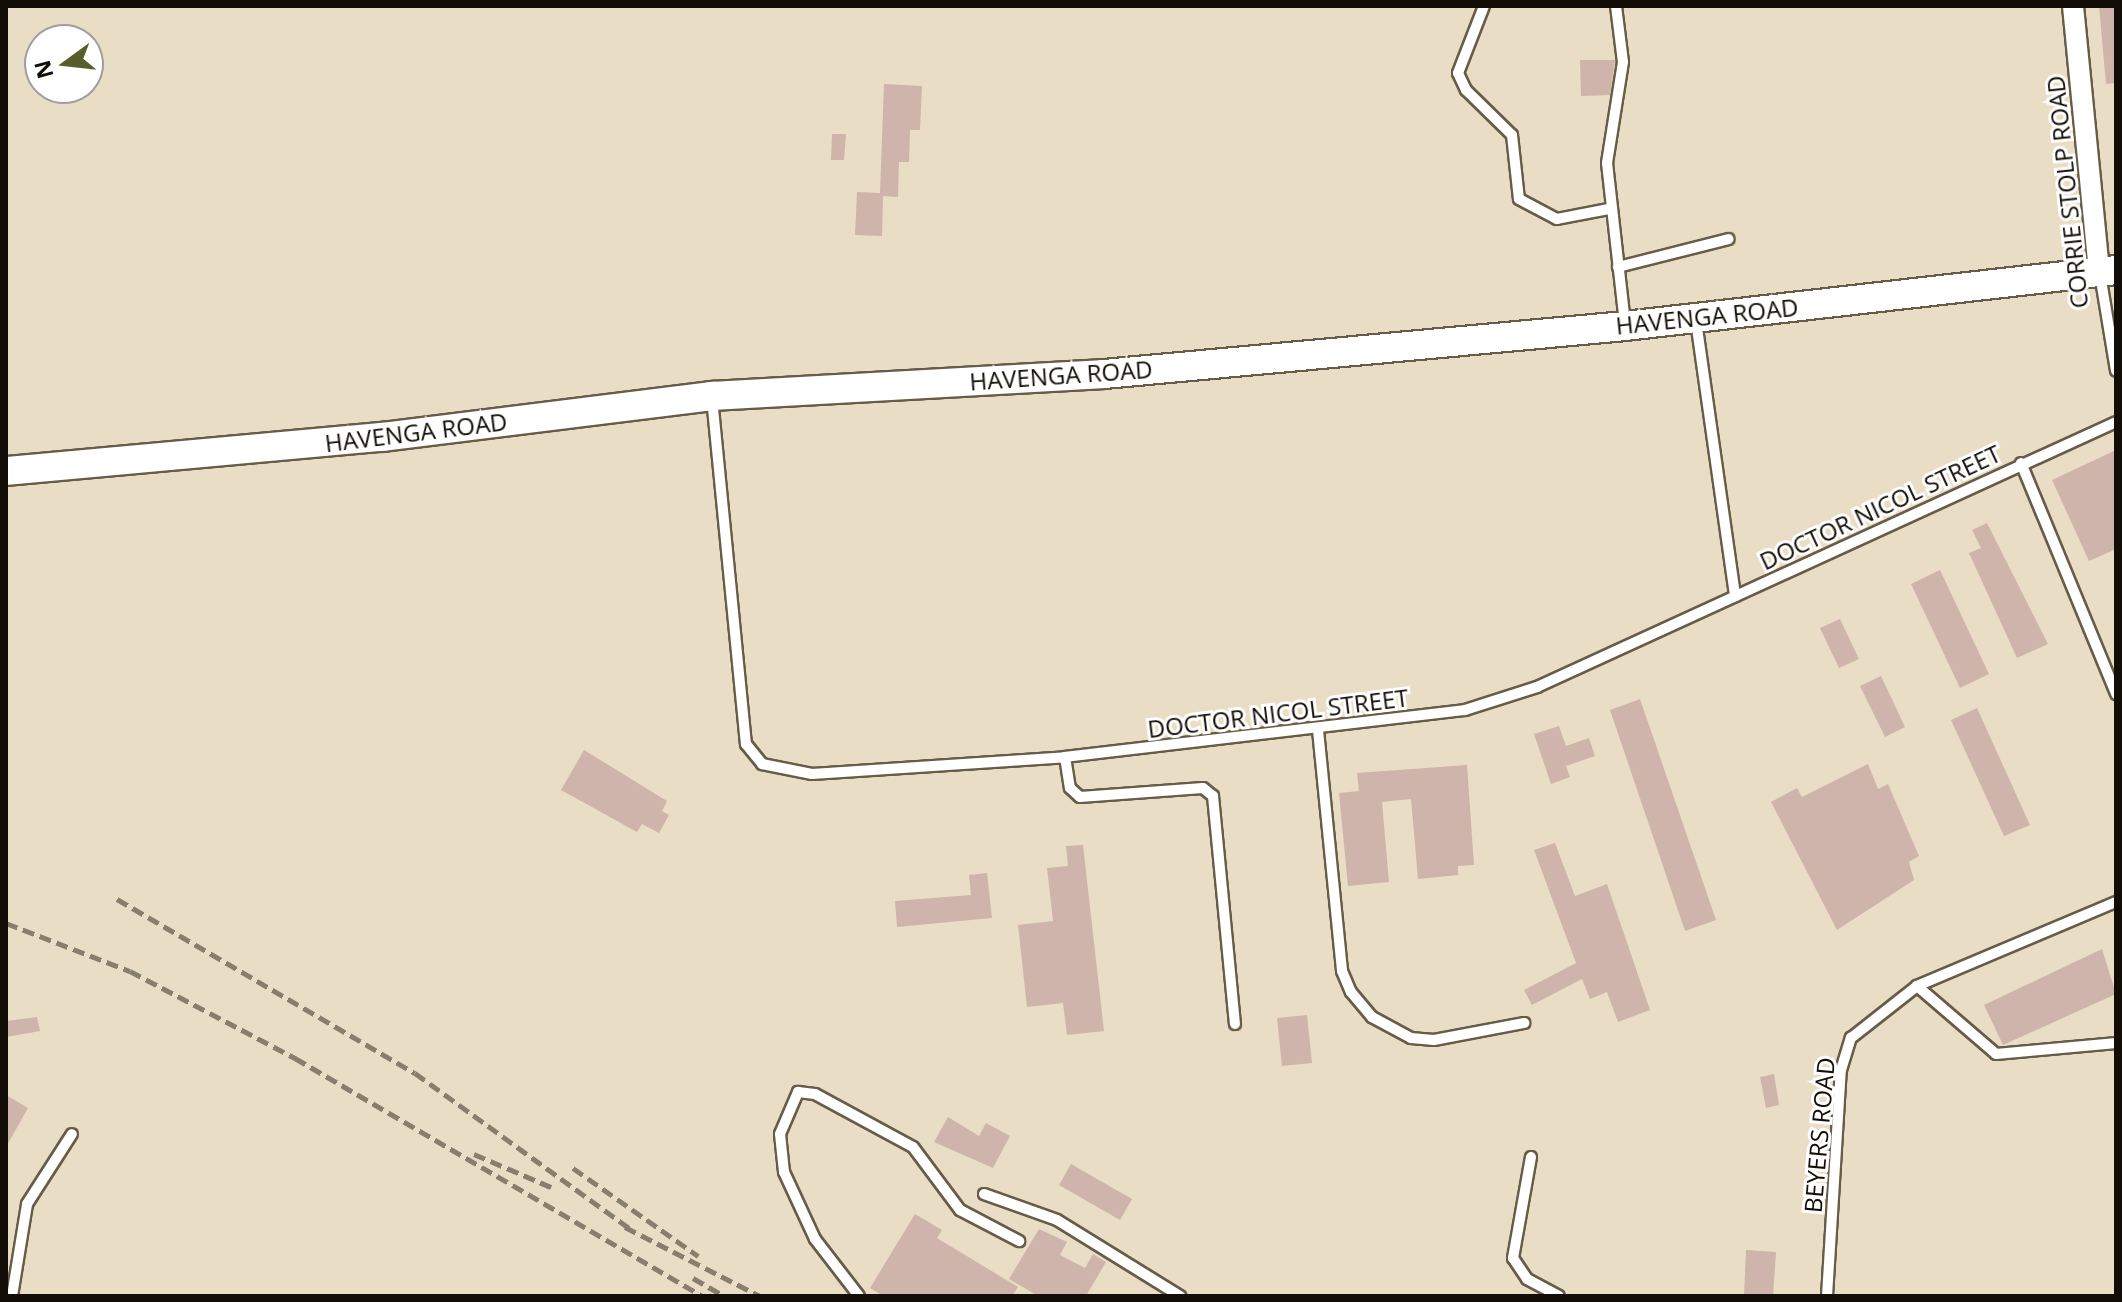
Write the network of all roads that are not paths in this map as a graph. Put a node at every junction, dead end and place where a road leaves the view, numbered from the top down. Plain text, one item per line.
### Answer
1 (1484, 6) edge
2 (1616, 6) edge
3 (2073, 6) edge
4 (1609, 209) junction
5 (1729, 239) dead end
6 (1618, 267) junction
7 (2108, 270) edge
8 (1696, 318) junction
9 (1625, 326) junction
10 (2116, 371) edge
11 (712, 396) junction
12 (2116, 422) edge
13 (2021, 463) junction
14 (6, 471) edge
15 (1735, 596) junction
16 (2116, 694) edge
17 (1318, 730) junction
18 (1065, 757) junction
19 (2116, 902) edge
20 (1917, 986) junction
21 (1524, 1023) dead end
22 (1235, 1024) dead end
23 (2116, 1043) edge
24 (72, 1134) dead end
25 (1531, 1157) dead end
26 (984, 1194) dead end
27 (1019, 1241) dead end
28 (12, 1296) edge
29 (859, 1296) edge
30 (1180, 1296) edge
31 (1559, 1296) edge
32 (1827, 1296) edge

1 - 4 lane
2 - 4 lane
3 - 7 street, CORRIE STOLP ROAD
4 - 6 lane
5 - 6 lane
6 - 9 lane
7 - 8 street, HAVENGA ROAD
7 - 10 lane, CORRIE STOLP ROAD
8 - 9 street, HAVENGA ROAD
8 - 15 lane
9 - 11 street, HAVENGA ROAD
11 - 14 street, HAVENGA ROAD
11 - 18 lane, DOCTOR NICOL STREET
12 - 13 lane, DOCTOR NICOL STREET
13 - 15 lane, DOCTOR NICOL STREET
13 - 16 lane
15 - 17 lane, DOCTOR NICOL STREET
17 - 18 lane, DOCTOR NICOL STREET
17 - 21 lane
18 - 22 lane
19 - 20 lane, BEYERS ROAD
20 - 23 lane
20 - 32 lane, BEYERS ROAD
24 - 28 lane
25 - 31 lane
26 - 30 lane
27 - 29 lane

